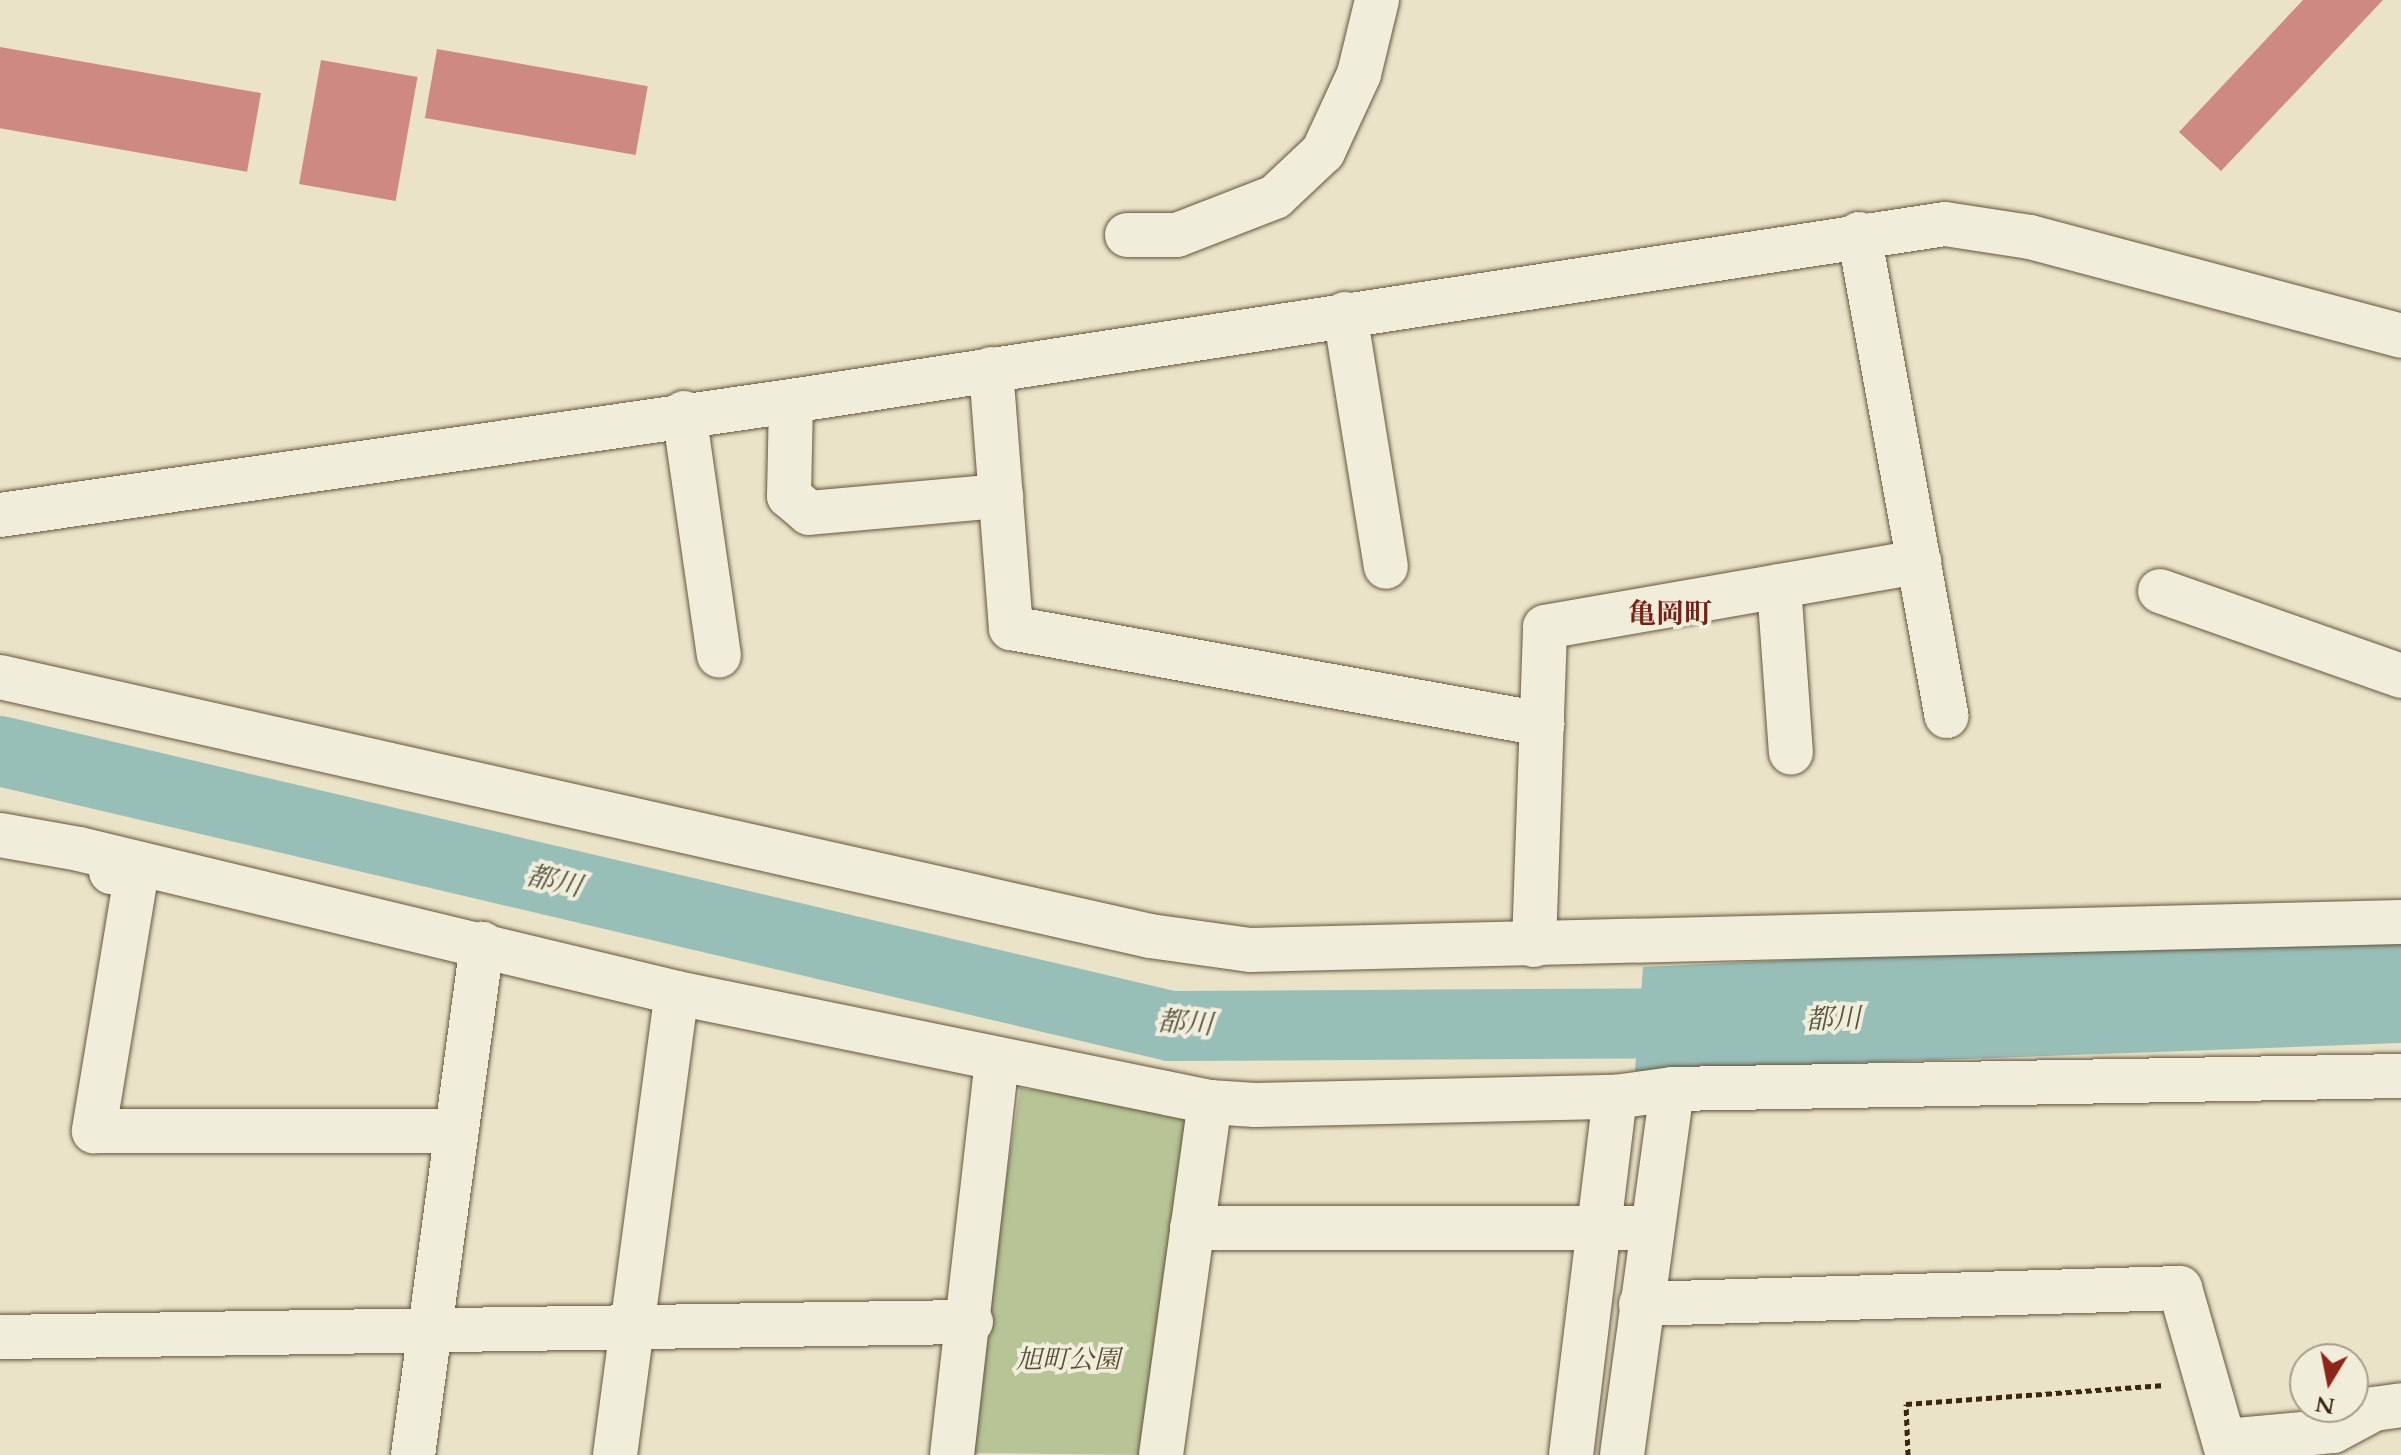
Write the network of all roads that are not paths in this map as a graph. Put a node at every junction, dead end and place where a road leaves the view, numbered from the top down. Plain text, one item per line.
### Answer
1 (1377, 0) edge
2 (1859, 234) junction
3 (1127, 235) dead end
4 (1345, 314) junction
5 (2401, 336) edge
6 (991, 369) junction
7 (791, 401) junction
8 (684, 413) junction
9 (1001, 496) junction
10 (0, 515) edge
11 (1919, 562) junction
12 (1386, 567) dead end
13 (1779, 586) junction
14 (2160, 591) dead end
15 (719, 655) dead end
16 (2401, 676) edge
17 (0, 677) edge
18 (1947, 716) dead end
19 (1542, 724) junction
20 (1791, 753) dead end
21 (0, 835) edge
22 (138, 864) junction
23 (0, 866) edge
24 (2401, 922) edge
25 (482, 944) junction
26 (1534, 945) junction
27 (677, 993) junction
28 (997, 1061) junction
29 (2401, 1076) edge
30 (1672, 1089) junction
31 (1615, 1097) junction
32 (1210, 1102) junction
33 (455, 1131) junction
34 (1192, 1228) junction
35 (1599, 1228) junction
36 (1650, 1228) junction
37 (1641, 1304) junction
38 (971, 1322) junction
39 (633, 1328) junction
40 (430, 1329) junction
41 (0, 1337) edge
42 (2401, 1405) edge
43 (2227, 1448) edge
44 (413, 1455) edge
45 (615, 1455) edge
46 (952, 1455) edge
47 (1161, 1455) edge
48 (1571, 1455) edge
49 (1622, 1455) edge

1 - 3 street
2 - 4 street
2 - 5 street
2 - 11 street
4 - 6 street
4 - 12 street
6 - 7 street
6 - 9 street
7 - 8 street
7 - 9 street
8 - 10 street
8 - 15 street
9 - 19 street
11 - 13 street
11 - 18 street
13 - 19 street
13 - 20 street
14 - 16 street
17 - 26 street
19 - 26 street
21 - 22 street
22 - 23 street
22 - 25 street
22 - 33 street
24 - 26 street
25 - 27 street
25 - 33 street
27 - 28 street
27 - 39 street
28 - 32 street
28 - 38 street
29 - 30 street
30 - 31 street
30 - 36 street
31 - 32 street
31 - 35 street
32 - 34 street
33 - 40 street
34 - 35 street
34 - 47 street
35 - 36 street
35 - 48 street
36 - 37 street
37 - 43 street
37 - 49 street
38 - 39 street
38 - 46 street
39 - 40 street
39 - 45 street
40 - 41 street
40 - 44 street
42 - 43 street

